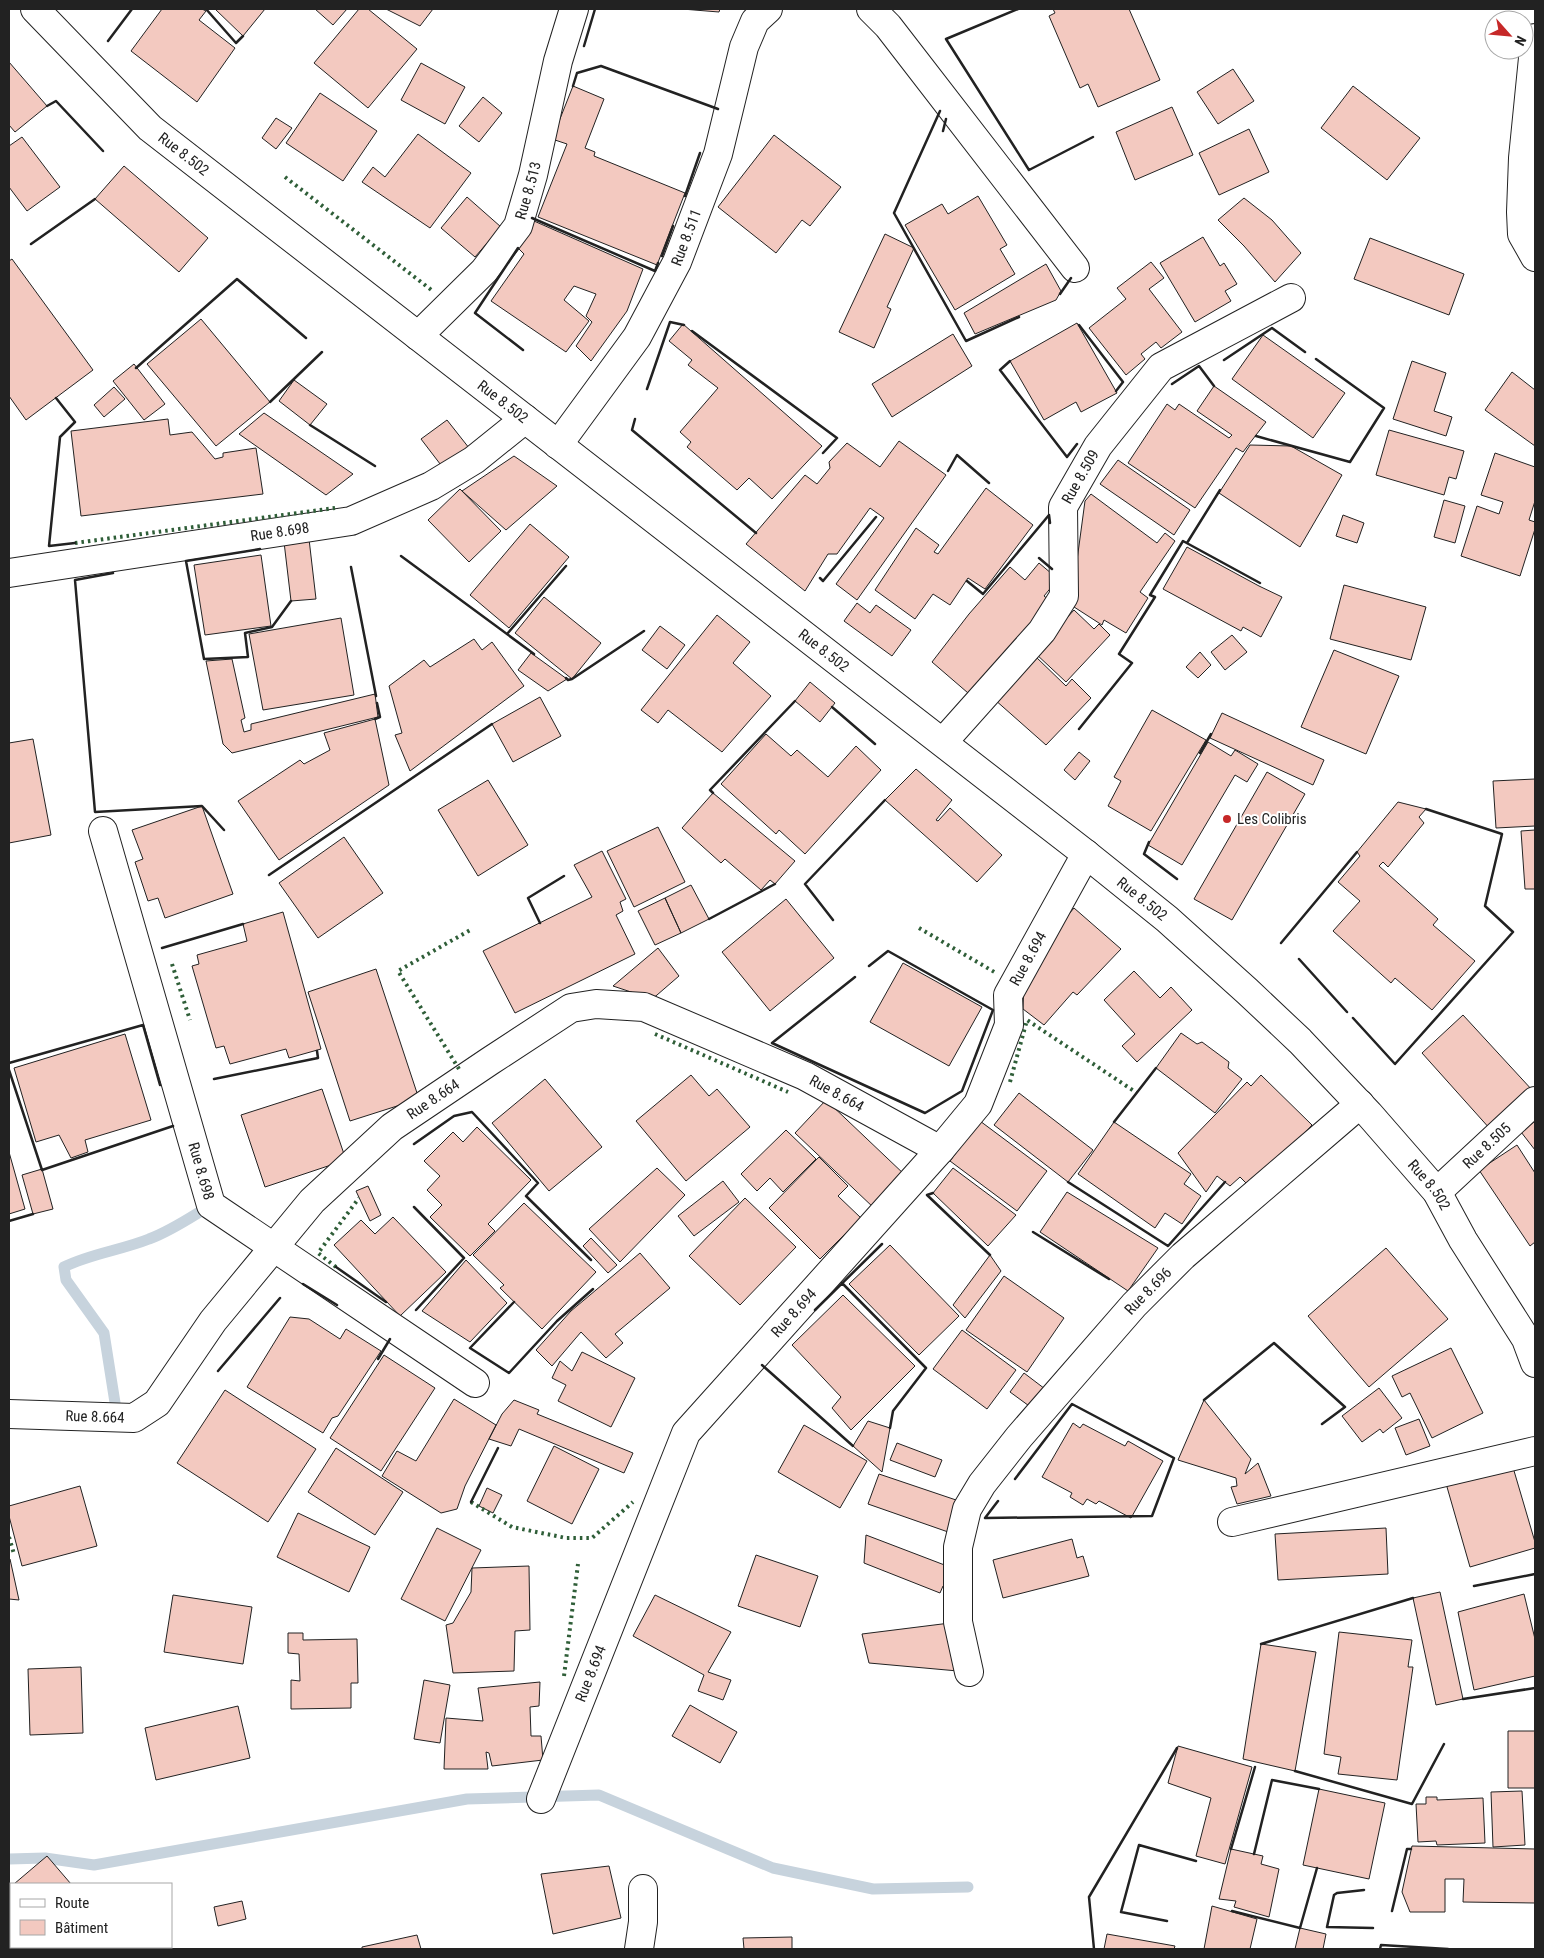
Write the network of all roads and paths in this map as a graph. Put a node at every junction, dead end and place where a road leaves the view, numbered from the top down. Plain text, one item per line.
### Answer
1 (34, 9) edge
2 (574, 9) edge
3 (768, 9) edge
4 (871, 9) edge
5 (1535, 38) edge
6 (1535, 257) edge
7 (1075, 268) dead end
8 (1291, 298) dead end
9 (418, 336) junction
10 (525, 419) junction
11 (558, 445) junction
12 (9, 573) edge
13 (942, 742) junction
14 (103, 830) dead end
15 (1086, 854) junction
16 (1535, 1101) edge
17 (1360, 1104) junction
18 (940, 1150) junction
19 (1437, 1192) junction
20 (274, 1246) junction
21 (1535, 1363) edge
22 (475, 1383) dead end
23 (9, 1414) edge
24 (1535, 1450) edge
25 (1232, 1522) dead end
26 (969, 1672) dead end
27 (541, 1799) dead end
28 (643, 1889) dead end
29 (639, 1949) edge

1 - 9 street, Rue 8.502
2 - 9 street, Rue 8.513
3 - 11 street, Rue 8.511
4 - 7 street
5 - 6 street
8 - 13 street, Rue 8.509
9 - 10 street, Rue 8.502
10 - 11 street, Rue 8.502
10 - 12 street, Rue 8.698
11 - 13 street, Rue 8.502
13 - 15 street, Rue 8.502
14 - 20 street, Rue 8.698
15 - 17 street, Rue 8.502
15 - 18 street, Rue 8.694
16 - 19 street, Rue 8.505
17 - 19 street, Rue 8.502
17 - 26 street, Rue 8.696
18 - 20 street, Rue 8.664
18 - 27 street, Rue 8.694
19 - 21 street, Rue 8.502
20 - 22 street, Rue 8.698
20 - 23 street, Rue 8.664
24 - 25 street
28 - 29 street

